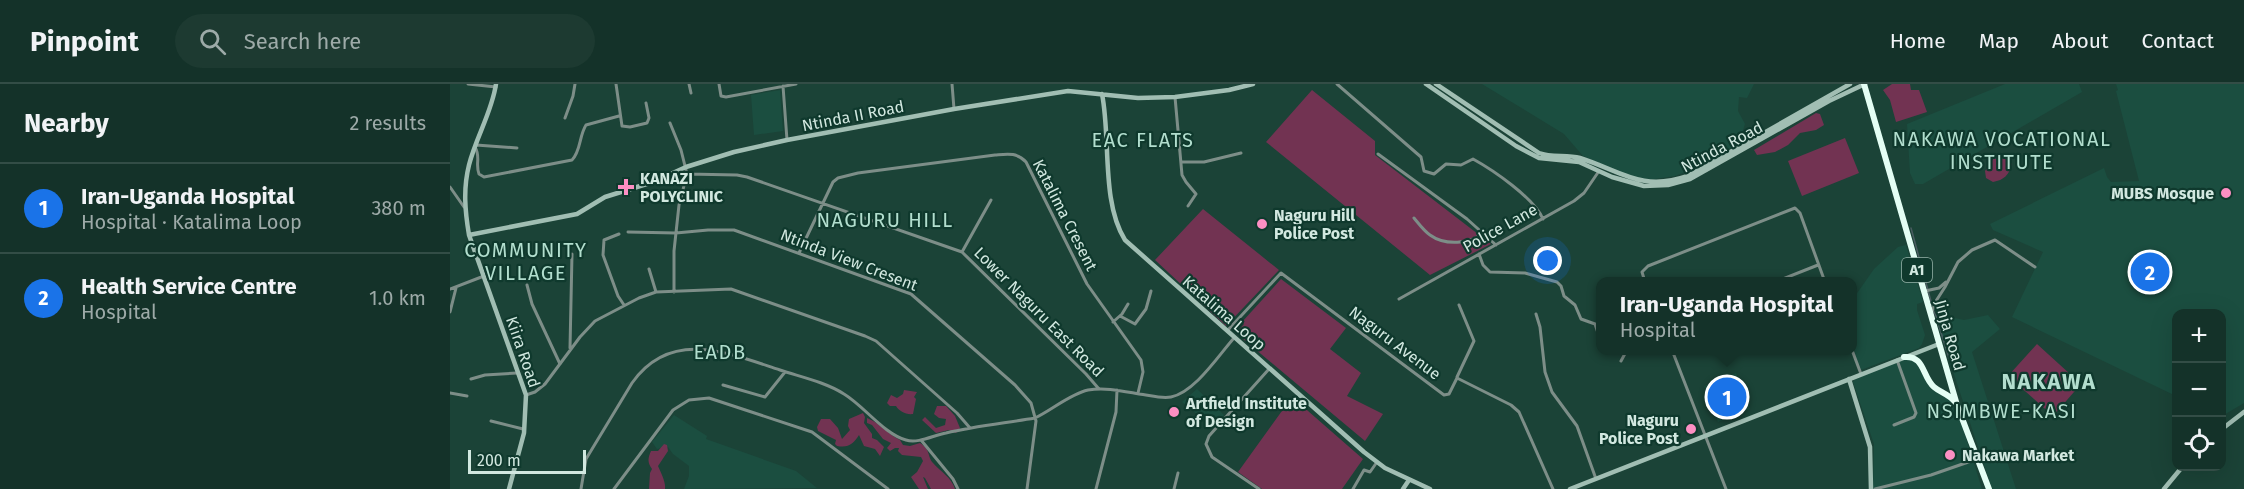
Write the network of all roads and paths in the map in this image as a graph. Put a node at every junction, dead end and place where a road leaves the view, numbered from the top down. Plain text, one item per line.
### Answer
1 (468, 84) edge
2 (575, 84) edge
3 (616, 84) edge
4 (689, 84) edge
5 (719, 84) edge
6 (796, 84) edge
7 (952, 84) edge
8 (1253, 84) edge
9 (1337, 84) edge
10 (1426, 84) edge
11 (1436, 84) edge
12 (1851, 84) edge
13 (1864, 84) edge
14 (496, 85) edge
15 (783, 86) junction
16 (691, 93) dead end
17 (1102, 94) junction
18 (1175, 97) junction
19 (646, 103) dead end
20 (954, 109) junction
21 (619, 116) junction
22 (565, 118) dead end
23 (670, 123) dead end
24 (787, 141) junction
25 (476, 146) junction
26 (517, 148) dead end
27 (1242, 153) dead end
28 (1378, 154) dead end
29 (1182, 162) junction
30 (686, 167) junction
31 (1600, 169) junction
32 (687, 174) junction
33 (450, 187) edge
34 (991, 200) dead end
35 (822, 204) junction
36 (1188, 206) dead end
37 (465, 209) junction
38 (1414, 218) dead end
39 (1543, 219) junction
40 (628, 232) dead end
41 (1484, 232) junction
42 (676, 233) junction
43 (619, 234) dead end
44 (469, 235) junction
45 (1496, 245) junction
46 (799, 252) junction
47 (962, 252) junction
48 (572, 254) dead end
49 (1479, 254) junction
50 (1818, 265) junction
51 (2035, 267) dead end
52 (649, 269) dead end
53 (484, 276) junction
54 (1644, 277) edge
55 (1788, 277) edge
56 (1823, 277) edge
57 (1947, 281) junction
58 (527, 285) dead end
59 (456, 288) junction
60 (450, 289) edge
61 (1151, 291) dead end
62 (1923, 291) junction
63 (656, 292) junction
64 (674, 292) junction
65 (1399, 299) dead end
66 (1128, 304) dead end
67 (624, 305) junction
68 (1459, 305) dead end
69 (450, 312) edge
70 (1536, 314) dead end
71 (1120, 316) junction
72 (1931, 316) junction
73 (1113, 322) junction
74 (1596, 327) edge
75 (1227, 331) junction
76 (1234, 338) junction
77 (1939, 344) junction
78 (570, 350) junction
79 (1625, 355) edge
80 (1674, 355) edge
81 (1854, 355) edge
82 (1904, 357) junction
83 (1897, 360) junction
84 (1621, 362) dead end
85 (560, 364) junction
86 (1269, 369) junction
87 (785, 372) junction
88 (519, 373) junction
89 (1861, 374) junction
90 (1457, 378) junction
91 (471, 379) dead end
92 (1849, 379) junction
93 (723, 385) dead end
94 (1098, 389) junction
95 (1117, 390) junction
96 (450, 393) edge
97 (1138, 393) junction
98 (526, 395) junction
99 (467, 396) dead end
100 (1957, 405) junction
101 (2244, 411) edge
102 (1035, 418) junction
103 (491, 421) dead end
104 (1894, 425) dead end
105 (2226, 426) edge
106 (970, 428) junction
107 (525, 429) junction
108 (1705, 435) junction
109 (921, 440) junction
110 (1976, 457) junction
111 (1377, 462) junction
112 (2179, 471) edge
113 (1178, 473) dead end
114 (1596, 479) junction
115 (1409, 480) junction
116 (509, 489) edge
117 (581, 489) edge
118 (614, 489) edge
119 (888, 489) edge
120 (958, 489) edge
121 (1027, 489) edge
122 (1096, 489) edge
123 (1174, 489) edge
124 (1259, 489) edge
125 (1353, 489) edge
126 (1403, 489) edge
127 (1430, 489) edge
128 (1553, 489) edge
129 (1570, 489) edge
130 (1726, 489) edge
131 (1873, 489) edge
132 (1987, 489) edge
133 (2164, 489) edge

1 - 14 street
2 - 22 street
3 - 21 street
4 - 16 street
5 - 15 street
6 - 15 street
7 - 20 street
8 - 18 street, Ntinda II Road
9 - 39 street
10 - 31 street, Ntinda Road
11 - 31 street, Ntinda Road
12 - 31 street, Ntinda Road
13 - 31 street, Ntinda Road
13 - 62 highway, Jinja Road / A1
14 - 25 street, Kiira Road
15 - 24 street
17 - 18 street, Ntinda II Road
17 - 20 street, Ntinda II Road
17 - 75 street, Katalima Loop
18 - 29 street
19 - 21 street
20 - 24 street, Ntinda II Road
21 - 25 street
23 - 30 street
24 - 30 street, Ntinda II Road
25 - 26 street
25 - 37 street, Kiira Road
27 - 29 street
28 - 41 street
29 - 36 street
30 - 32 street
30 - 44 street, Ntinda II Road
31 - 39 street, Police Lane
32 - 35 street, Lower Naguru East Road
32 - 42 street
33 - 37 street
34 - 47 street
35 - 46 street, Katalima Cresent
35 - 47 street, Lower Naguru East Road
35 - 73 street, Katalima Cresent
37 - 44 street, Kiira Road
38 - 41 street
39 - 45 street, Police Lane
40 - 42 street, Ntinda View Cresent
41 - 45 street
42 - 46 street, Ntinda View Cresent
42 - 64 street
43 - 67 street
44 - 53 street, Kiira Road
45 - 49 street, Police Lane
46 - 102 street, Ntinda View Cresent
47 - 94 street, Lower Naguru East Road
48 - 78 street
49 - 65 street, Police Lane
49 - 74 street
50 - 54 street
50 - 55 street
50 - 56 street
51 - 57 street
52 - 63 street
53 - 59 street
53 - 88 street, Kiira Road
57 - 62 street
57 - 72 street
58 - 85 street
59 - 60 street
59 - 69 street
61 - 71 street
62 - 72 highway, Jinja Road / A1
63 - 64 street
63 - 67 street
64 - 106 street
66 - 71 street
67 - 78 street
68 - 90 street
70 - 114 street
71 - 73 street
72 - 77 highway, Jinja Road / A1
73 - 97 street, Katalima Cresent
75 - 76 street, Katalima Loop
75 - 90 street, Naguru Avenue
76 - 86 street, Katalima Loop
76 - 97 street
77 - 82 street
77 - 100 highway, Jinja Road / A1
78 - 85 street
79 - 84 street
80 - 108 street
81 - 89 street
82 - 83 street
82 - 100 highway
83 - 89 street
83 - 104 street
85 - 98 street
86 - 111 street, Katalima Loop
86 - 124 street
87 - 93 street
87 - 109 street
87 - 117 street
88 - 91 street
88 - 98 street, Kiira Road
89 - 92 street
90 - 128 street, Naguru Avenue
92 - 108 street
92 - 131 street
94 - 95 street
94 - 102 street
95 - 97 street
95 - 122 street
96 - 99 street
98 - 107 street, Kiira Road
100 - 110 highway, Jinja Road / A1
101 - 105 street
102 - 106 street
102 - 121 street
103 - 107 street
106 - 109 street
107 - 116 street, Kiira Road
108 - 114 street
108 - 130 street
109 - 120 street
110 - 131 street
110 - 132 highway, Jinja Road / A1
111 - 115 street, Katalima Loop
111 - 125 street
112 - 133 street
113 - 123 street
114 - 129 street
115 - 126 street
115 - 127 street, Katalima Loop
118 - 119 street

